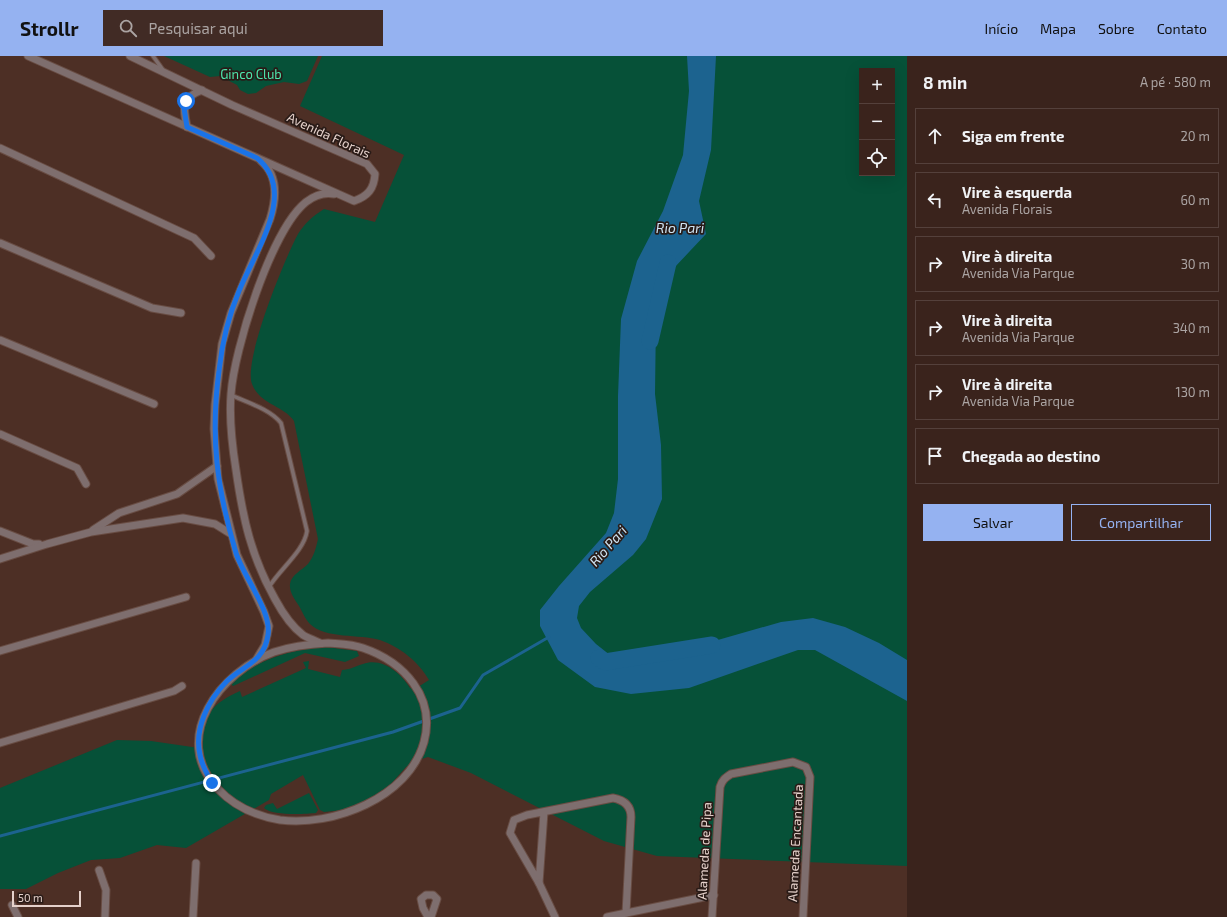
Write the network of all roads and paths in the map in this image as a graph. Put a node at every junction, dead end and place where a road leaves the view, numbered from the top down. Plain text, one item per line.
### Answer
1 (28, 56) edge
2 (130, 56) edge
3 (153, 56) edge
4 (164, 71) junction
5 (202, 90) junction
6 (187, 127) junction
7 (0, 148) edge
8 (257, 158) junction
9 (342, 195) junction
10 (0, 243) edge
11 (211, 256) dead end
12 (181, 313) dead end
13 (0, 340) edge
14 (231, 395) junction
15 (154, 404) dead end
16 (0, 434) edge
17 (217, 466) junction
18 (86, 484) dead end
19 (0, 531) edge
20 (91, 532) junction
21 (231, 534) junction
22 (47, 544) junction
23 (0, 559) edge
24 (269, 588) junction
25 (186, 598) dead end
26 (322, 644) junction
27 (0, 651) edge
28 (256, 662) junction
29 (182, 686) dead end
30 (0, 743) edge
31 (720, 787) joint
32 (544, 812) junction
33 (196, 864) dead end
34 (99, 870) dead end
35 (539, 883) junction
36 (714, 895) junction
37 (12, 905) dead end
38 (626, 913) junction
39 (18, 917) edge
40 (105, 917) edge
41 (193, 917) edge
42 (555, 917) edge
43 (607, 917) edge
44 (712, 917) edge
45 (803, 917) edge

1 - 6 street, Avenida Florais
2 - 4 street, Avenida Florais
3 - 4 lane
4 - 5 street, Avenida Florais
5 - 6 street
5 - 9 street, Avenida Florais
6 - 8 street, Avenida Florais
7 - 11 street
8 - 9 street, Avenida Florais
8 - 17 street
9 - 14 street
10 - 12 street
13 - 15 street
14 - 24 street
14 - 24 lane
16 - 18 street
17 - 20 street
17 - 21 street
19 - 22 street
20 - 21 street
20 - 22 street
21 - 28 street
22 - 23 street
24 - 26 street
25 - 27 street
26 - 28 street
26 - 28 street
29 - 30 street
31 - 36 street, Alameda de Pipa
31 - 45 street, Alameda Encantada
32 - 35 street
32 - 35 street
32 - 38 street
33 - 41 street
34 - 40 street
35 - 42 street
36 - 38 street
36 - 44 street, Alameda de Pipa
37 - 39 street
38 - 43 street

